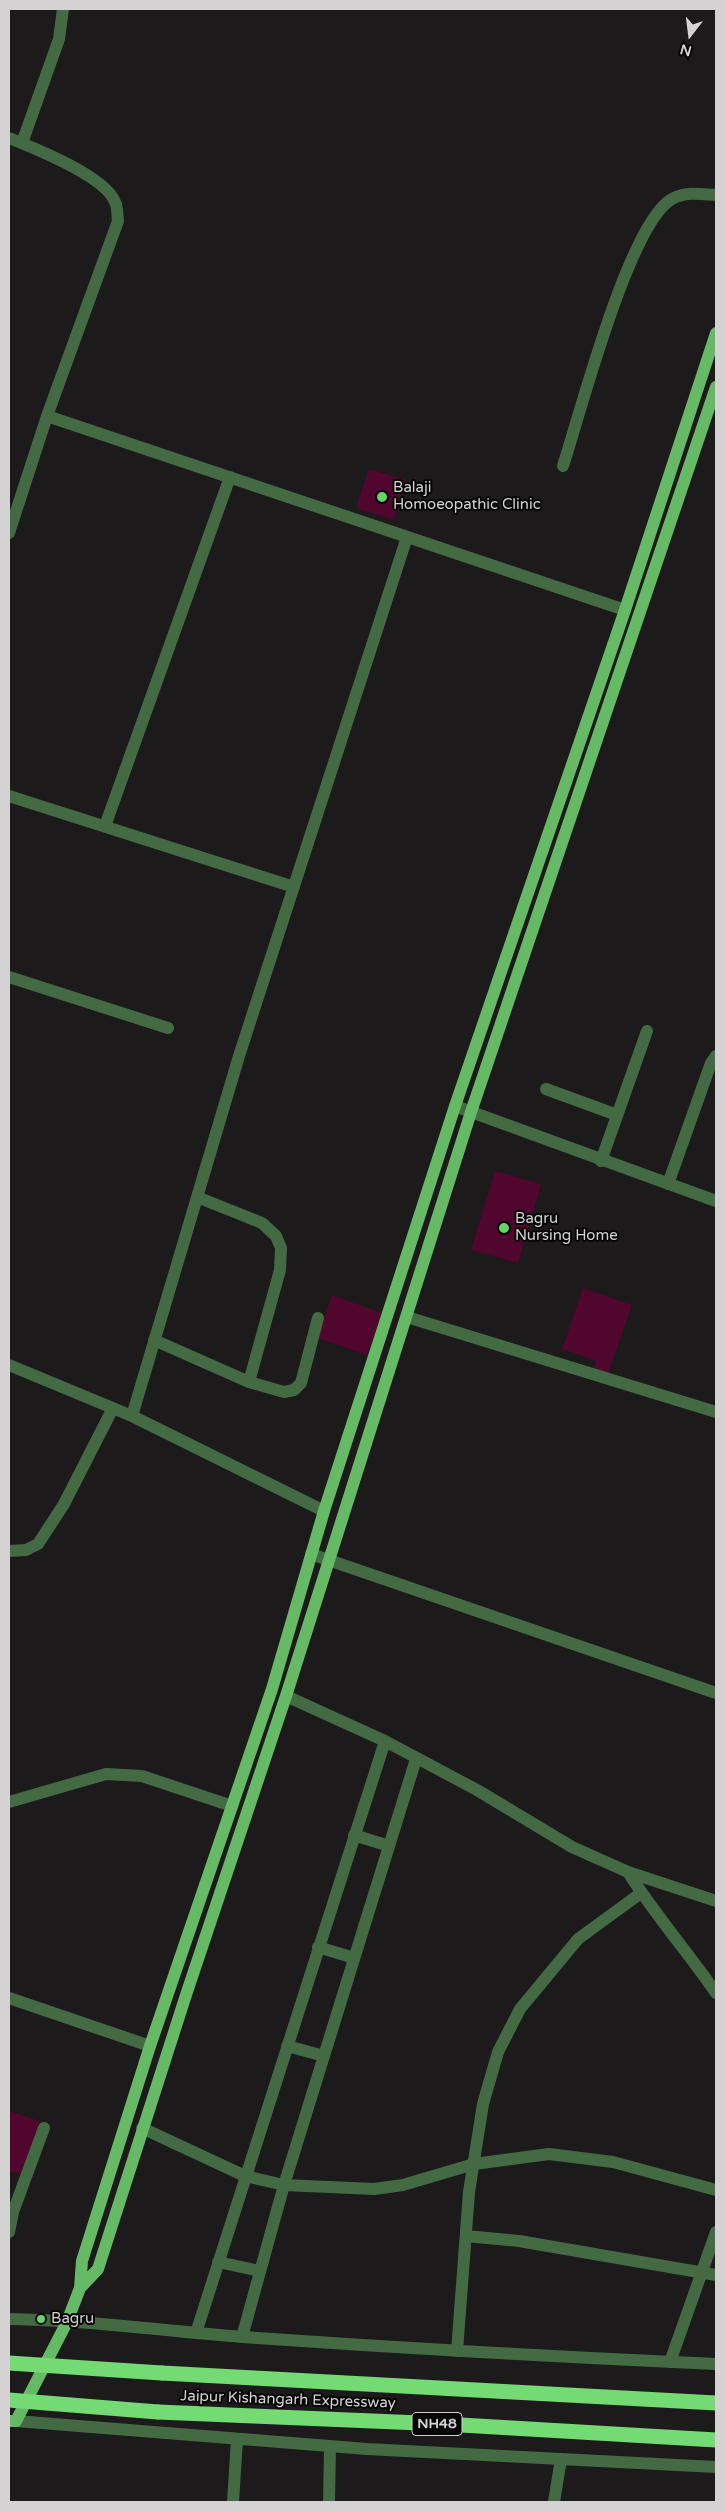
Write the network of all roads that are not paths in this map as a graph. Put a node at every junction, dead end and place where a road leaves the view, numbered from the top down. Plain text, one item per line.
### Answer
1 (63, 9) edge
2 (9, 138) edge
3 (22, 143) junction
4 (716, 195) edge
5 (716, 333) edge
6 (700, 384) junction
7 (716, 388) edge
8 (47, 416) junction
9 (563, 466) dead end
10 (230, 478) junction
11 (9, 533) edge
12 (407, 537) junction
13 (625, 610) junction
14 (10, 800) edge
15 (105, 826) junction
16 (294, 887) junction
17 (9, 977) edge
18 (168, 1028) dead end
19 (647, 1031) dead end
20 (716, 1056) edge
21 (546, 1088) dead end
22 (455, 1106) junction
23 (471, 1112) junction
24 (618, 1115) junction
25 (601, 1161) junction
26 (668, 1184) junction
27 (197, 1198) junction
28 (716, 1201) edge
29 (406, 1317) junction
30 (318, 1318) dead end
31 (154, 1340) junction
32 (9, 1365) edge
33 (248, 1382) junction
34 (113, 1408) junction
35 (716, 1412) edge
36 (132, 1416) junction
37 (324, 1511) junction
38 (9, 1551) edge
39 (311, 1554) junction
40 (328, 1560) junction
41 (716, 1693) edge
42 (286, 1696) junction
43 (385, 1741) junction
44 (416, 1759) junction
45 (9, 1802) edge
46 (232, 1806) junction
47 (354, 1836) junction
48 (389, 1846) junction
49 (628, 1872) junction
50 (641, 1893) junction
51 (716, 1901) edge
52 (318, 1947) junction
53 (354, 1958) junction
54 (716, 1993) edge
55 (9, 1998) edge
56 (150, 2046) junction
57 (287, 2046) junction
58 (324, 2056) junction
59 (44, 2128) dead end
60 (142, 2128) junction
61 (474, 2164) junction
62 (245, 2176) junction
63 (284, 2185) junction
64 (716, 2190) edge
65 (14, 2193) edge
66 (9, 2232) edge
67 (716, 2232) edge
68 (466, 2236) junction
69 (218, 2262) junction
70 (260, 2271) junction
71 (702, 2273) junction
72 (716, 2275) edge
73 (80, 2288) junction
74 (9, 2319) edge
75 (67, 2322) junction
76 (196, 2333) junction
77 (242, 2337) junction
78 (457, 2350) junction
79 (670, 2362) junction
80 (9, 2363) edge
81 (716, 2364) edge
82 (9, 2400) edge
83 (716, 2403) edge
84 (12, 2421) edge
85 (237, 2439) junction
86 (716, 2440) edge
87 (330, 2446) junction
88 (561, 2459) junction
89 (716, 2467) edge
90 (233, 2502) edge
91 (329, 2502) edge
92 (554, 2502) edge

1 - 3 street
2 - 3 street
3 - 8 street
4 - 9 street
5 - 6 main road
6 - 7 street
6 - 13 main road
7 - 23 main road
8 - 10 street
8 - 11 street
10 - 12 street
10 - 15 street
12 - 13 street
12 - 16 street
13 - 22 main road
14 - 15 street
15 - 16 street
16 - 27 street
17 - 18 street
19 - 24 street
20 - 26 street
21 - 24 street
22 - 23 street
22 - 37 main road
23 - 25 street
23 - 29 main road
24 - 25 street
25 - 26 street
26 - 28 street
27 - 31 street
27 - 33 street
29 - 35 street
29 - 40 main road
30 - 33 street
31 - 33 street
31 - 36 street
32 - 34 street
34 - 36 street
34 - 38 street
36 - 37 street
37 - 39 main road
39 - 40 street
39 - 46 main road
40 - 41 street
40 - 42 main road
42 - 43 street
42 - 60 main road
43 - 44 street
43 - 47 street
44 - 48 street
44 - 49 street
45 - 46 street
46 - 56 main road
47 - 48 street
47 - 52 street
48 - 53 street
49 - 50 street
49 - 51 street
50 - 54 street
50 - 61 street
52 - 53 street
52 - 57 street
53 - 58 street
55 - 56 street
56 - 73 main road
57 - 58 street
57 - 62 street
58 - 63 street
59 - 65 street
60 - 62 street
60 - 73 main road
61 - 63 street
61 - 64 street
61 - 68 street
62 - 63 street
62 - 69 street
63 - 70 street
65 - 66 street
67 - 71 street
68 - 71 street
68 - 78 street
69 - 70 street
69 - 76 street
70 - 77 street
71 - 72 street
71 - 79 street
73 - 75 main road
74 - 75 street
75 - 76 street
75 - 84 main road
76 - 77 street
77 - 78 street
78 - 79 street
79 - 81 street
80 - 83 highway, Jaipur Kishangarh Expressway, bridge
82 - 86 highway, Jaipur Kishangarh Expressway / NH48, bridge
84 - 85 street
85 - 87 street
85 - 90 street
87 - 88 street
87 - 91 street
88 - 89 street
88 - 92 street

